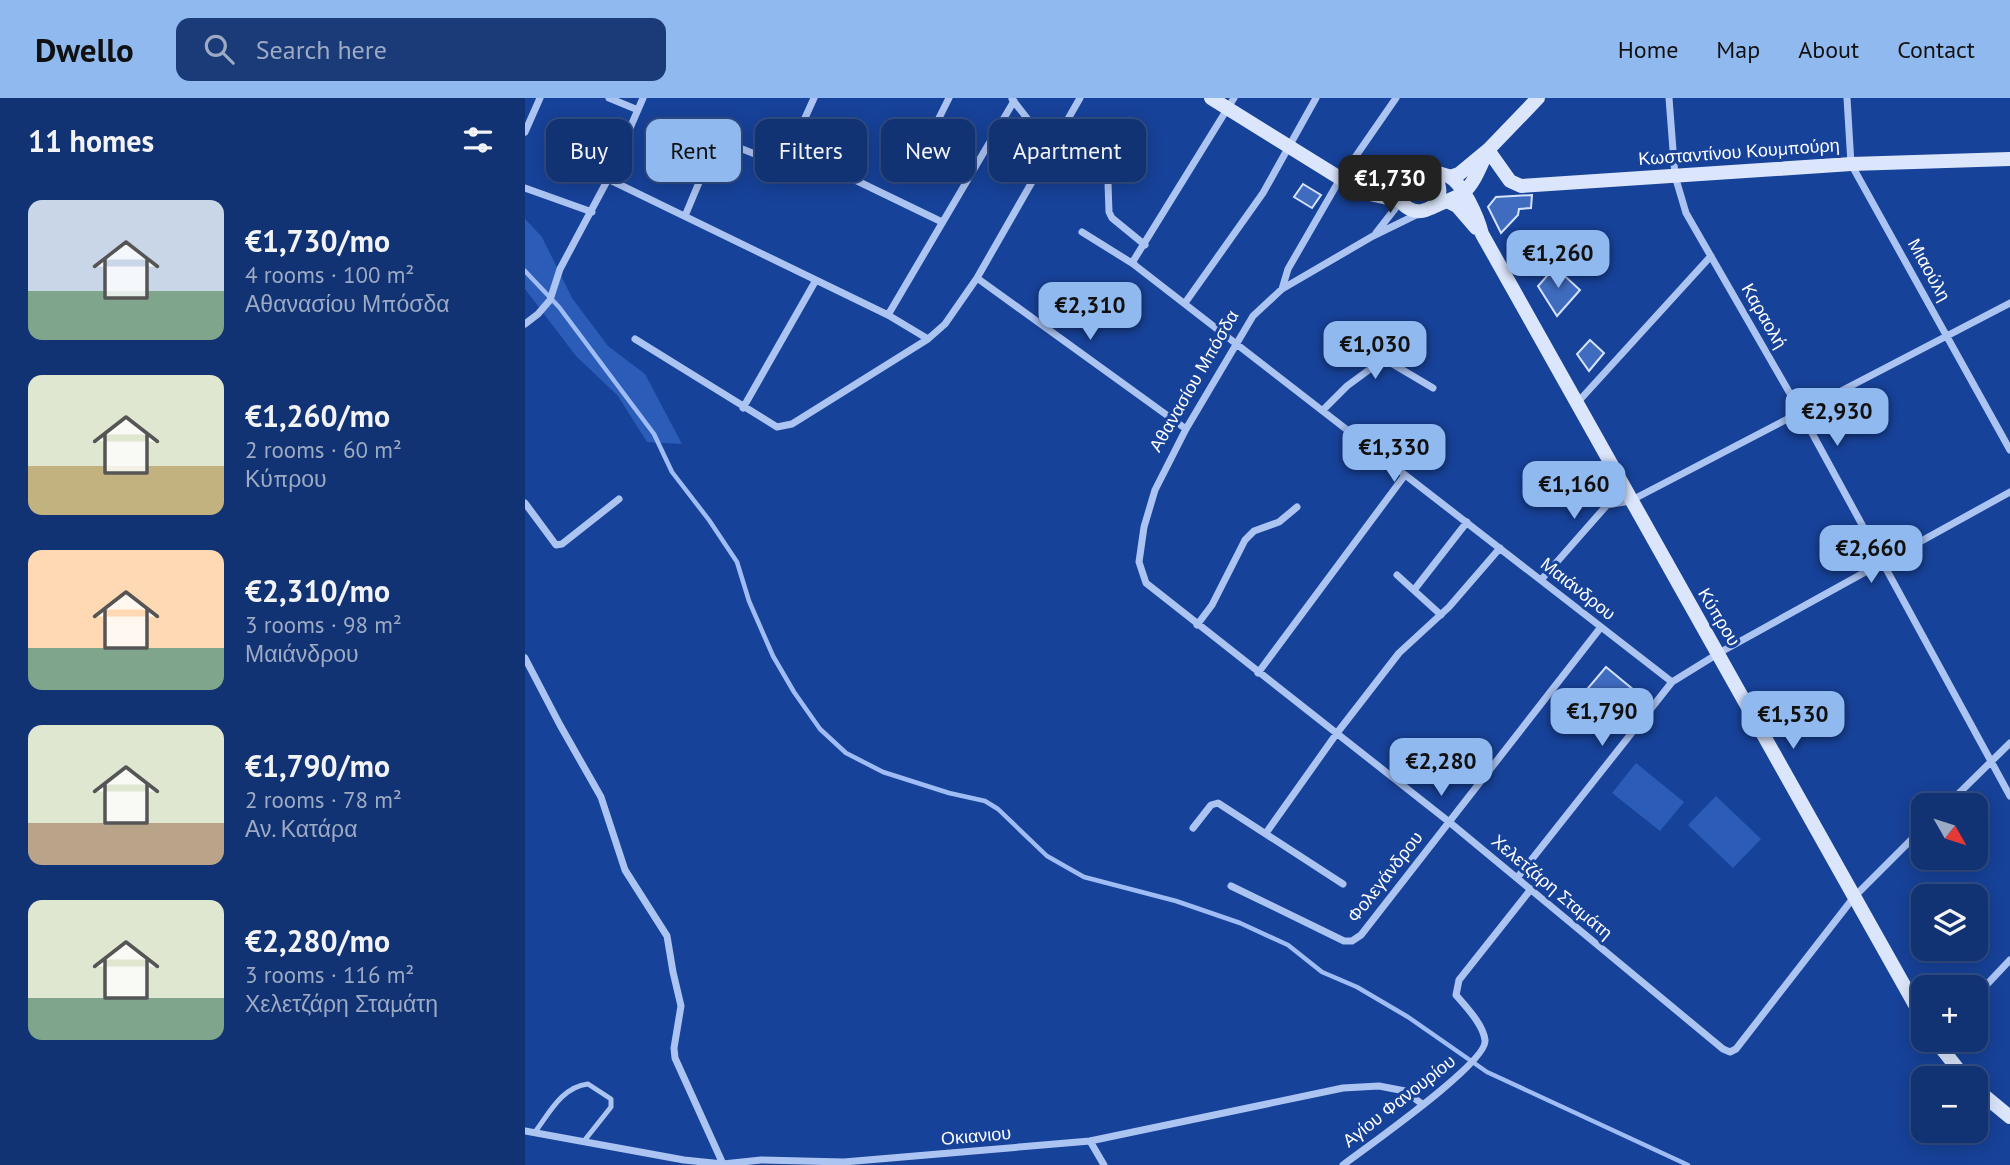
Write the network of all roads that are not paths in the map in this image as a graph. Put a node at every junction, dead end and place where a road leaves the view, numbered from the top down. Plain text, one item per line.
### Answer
1 (540, 98) edge
2 (609, 98) edge
3 (643, 98) edge
4 (814, 98) edge
5 (949, 98) edge
6 (1080, 98) edge
7 (1211, 98) edge
8 (1316, 98) edge
9 (1396, 98) edge
10 (1669, 98) edge
11 (1847, 98) edge
12 (1013, 100) edge
13 (1531, 101) edge
14 (1231, 103) edge
15 (638, 110) junction
16 (805, 119) edge
17 (938, 119) edge
18 (1028, 119) edge
19 (1068, 119) edge
20 (632, 124) edge
21 (525, 132) edge
22 (1289, 148) junction
23 (1488, 150) junction
24 (755, 155) edge
25 (2010, 159) edge
26 (975, 164) edge
27 (1851, 164) junction
28 (1425, 171) junction
29 (1410, 172) junction
30 (1675, 176) junction
31 (1450, 177) junction
32 (606, 182) edge
33 (614, 182) edge
34 (859, 182) edge
35 (964, 182) edge
36 (1032, 182) edge
37 (1107, 182) edge
38 (1345, 182) junction
39 (525, 188) edge
40 (1463, 193) junction
41 (1401, 201) junction
42 (1447, 201) junction
43 (1428, 209) junction
44 (591, 212) junction
45 (685, 216) junction
46 (942, 222) junction
47 (1082, 232) dead end
48 (1482, 234) junction
49 (1373, 236) junction
50 (1145, 245) junction
51 (1711, 256) junction
52 (1134, 264) junction
53 (977, 278) junction
54 (817, 280) junction
55 (1282, 289) junction
56 (1185, 303) junction
57 (2010, 303) edge
58 (888, 315) junction
59 (525, 324) edge
60 (1948, 337) junction
61 (635, 338) dead end
62 (928, 339) junction
63 (1237, 344) junction
64 (1433, 388) dead end
65 (1576, 404) junction
66 (743, 408) junction
67 (1323, 411) junction
68 (1800, 411) junction
69 (1186, 429) junction
70 (2010, 450) edge
71 (1405, 475) junction
72 (2010, 492) edge
73 (619, 499) dead end
74 (1630, 501) junction
75 (525, 503) edge
76 (1297, 507) dead end
77 (1467, 522) junction
78 (1500, 548) junction
79 (1139, 562) joint
80 (1884, 562) junction
81 (1397, 575) dead end
82 (1541, 580) junction
83 (1414, 590) junction
84 (1441, 615) junction
85 (1197, 625) junction
86 (1601, 627) junction
87 (1719, 653) junction
88 (525, 658) edge
89 (1258, 673) junction
90 (1672, 682) junction
91 (1337, 733) junction
92 (2010, 743) edge
93 (1991, 761) junction
94 (1959, 793) edge
95 (2010, 796) edge
96 (1448, 821) junction
97 (1193, 828) dead end
98 (1266, 833) junction
99 (1911, 840) edge
100 (1517, 878) junction
101 (1343, 884) dead end
102 (1231, 886) dead end
103 (1531, 889) junction
104 (1854, 897) junction
105 (2010, 960) edge
106 (1988, 983) edge
107 (1911, 998) edge
108 (1944, 1052) edge
109 (1956, 1066) edge
110 (1988, 1097) edge
111 (1422, 1104) junction
112 (2008, 1111) edge
113 (525, 1131) edge
114 (534, 1132) junction
115 (584, 1141) junction
116 (1090, 1141) junction
117 (723, 1164) edge
118 (1104, 1165) edge
119 (1343, 1165) edge

1 - 21 street
2 - 15 street
3 - 15 street
4 - 16 street
5 - 17 street
6 - 19 street
7 - 14 street
8 - 22 street
9 - 38 street
10 - 30 street, Καραολή
11 - 27 street, Μιαούλη
12 - 18 street
12 - 26 street
13 - 23 street
14 - 22 street
14 - 50 street
15 - 20 street
22 - 38 street
22 - 56 street
23 - 30 street, Κωσταντίνου Κουμπούρη
23 - 31 street
23 - 40 street
24 - 45 street
25 - 27 street, Κωσταντίνου Κουμπούρη
27 - 30 street, Κωσταντίνου Κουμπούρη
27 - 60 street, Μιαούλη
28 - 29 street
28 - 31 street
28 - 43 street
29 - 38 street
29 - 41 street
30 - 51 street, Καραολή
31 - 40 street, Κύπρου
32 - 44 street
33 - 45 street
34 - 46 street
35 - 46 street
36 - 53 street
37 - 50 street
38 - 41 street
38 - 55 street
39 - 44 street
40 - 42 street
40 - 48 street, Κύπρου
41 - 43 street
41 - 49 street, Αθανασίου Μπόσδα
42 - 43 street
42 - 48 street, Κύπρου
43 - 49 street, Αθανασίου Μπόσδα
44 - 59 street
45 - 54 street
46 - 58 street
47 - 52 street, Μαιάνδρου
48 - 65 street, Κύπρου
49 - 55 street, Αθανασίου Μπόσδα
50 - 52 street
51 - 65 street
51 - 68 street, Καραολή
52 - 56 street, Μαιάνδρου
53 - 62 street
53 - 69 street
54 - 58 street
54 - 66 street
55 - 63 street, Αθανασίου Μπόσδα
56 - 63 street, Μαιάνδρου
57 - 60 street
58 - 62 street
60 - 68 street
60 - 70 street, Μιαούλη
61 - 66 street
62 - 66 street
63 - 67 street, Μαιάνδρου
63 - 69 street, Αθανασίου Μπόσδα
64 - 67 street
65 - 74 street, Κύπρου
67 - 71 street, Μαιάνδρου
68 - 74 street
68 - 80 street, Καραολή
69 - 79 street, Αθανασίου Μπόσδα
71 - 77 street, Μαιάνδρου
71 - 89 street
72 - 80 street
73 - 75 street
74 - 82 street
74 - 87 street, Κύπρου
76 - 85 street
77 - 78 street, Μαιάνδρου
77 - 83 street
78 - 82 street, Μαιάνδρου
78 - 84 street
79 - 85 street, Χελετζάρη Σταμάτη
80 - 87 street
80 - 93 street, Καραολή
81 - 83 street
82 - 86 street, Μαιάνδρου
83 - 84 street
84 - 91 street
85 - 89 street, Χελετζάρη Σταμάτη
86 - 90 street, Μαιάνδρου
86 - 96 street, Φολεγάνδρου
87 - 90 street
87 - 104 street, Κύπρου
88 - 117 street
89 - 91 street, Χελετζάρη Σταμάτη
90 - 100 street
91 - 96 street, Χελετζάρη Σταμάτη
91 - 98 street
92 - 93 street
93 - 94 street
93 - 95 street, Καραολή
96 - 100 street, Χελετζάρη Σταμάτη
96 - 102 street, Φολεγάνδρου
97 - 98 street
98 - 101 street
99 - 104 street
100 - 103 street, Χελετζάρη Σταμάτη
103 - 104 street, Χελετζάρη Σταμάτη
103 - 111 street, Αγίου Φανουρίου
104 - 107 street, Κύπρου
105 - 106 street
108 - 109 street
110 - 112 street
111 - 116 street, Οκιανιου
111 - 119 street, Αγίου Φανουρίου
113 - 114 street, Οκιανιου
114 - 115 street, Οκιανιου
114 - 115 lane
115 - 117 street, Οκιανιου
116 - 117 street, Οκιανιου
116 - 118 street

